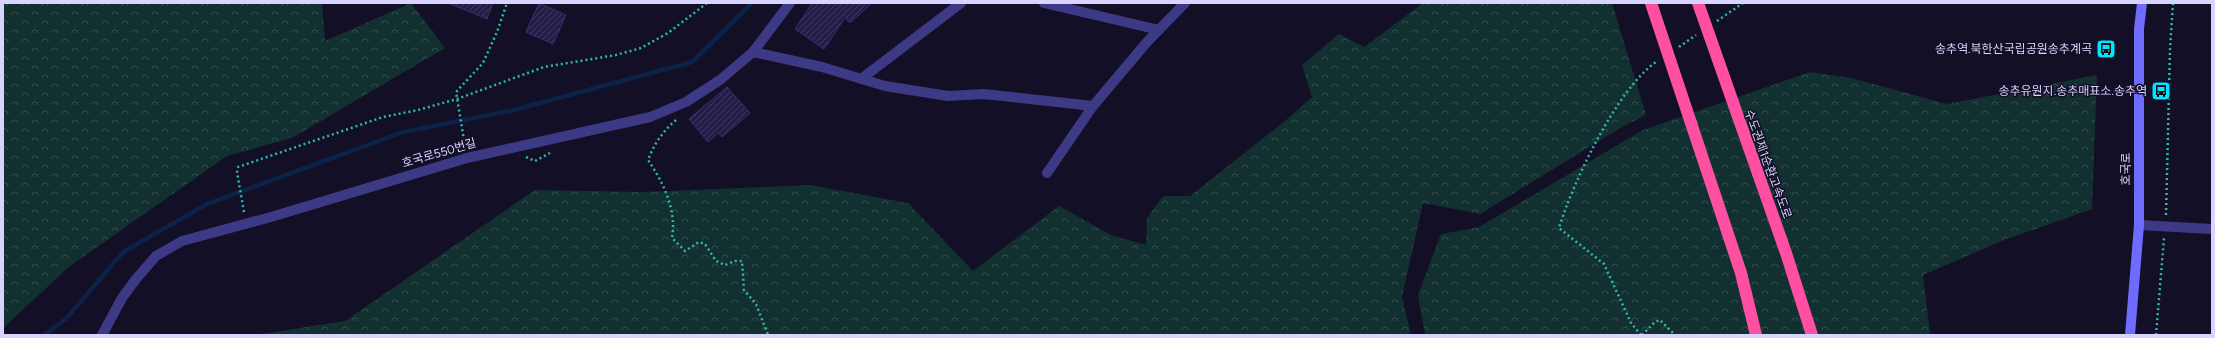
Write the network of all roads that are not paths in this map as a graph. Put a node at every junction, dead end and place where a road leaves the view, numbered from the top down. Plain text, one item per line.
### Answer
1 (790, 3) edge
2 (961, 3) edge
3 (1044, 3) edge
4 (1185, 3) edge
5 (1651, 3) edge
6 (1698, 3) edge
7 (2142, 3) edge
8 (1159, 30) junction
9 (753, 52) junction
10 (861, 79) junction
11 (1093, 106) junction
12 (1047, 173) dead end
13 (2139, 225) junction
14 (2207, 229) edge
15 (102, 335) edge
16 (1756, 335) edge
17 (1812, 335) edge
18 (2130, 335) edge

1 - 9 street, 호국로550번길
2 - 10 street
3 - 8 street
4 - 8 street
5 - 16 highway
6 - 17 highway, 수도권제1순환고속도로
7 - 13 street, 호국로
8 - 11 street
9 - 10 street
9 - 15 street, 호국로550번길
10 - 11 street
11 - 12 street
13 - 14 street
13 - 18 street, 호국로

